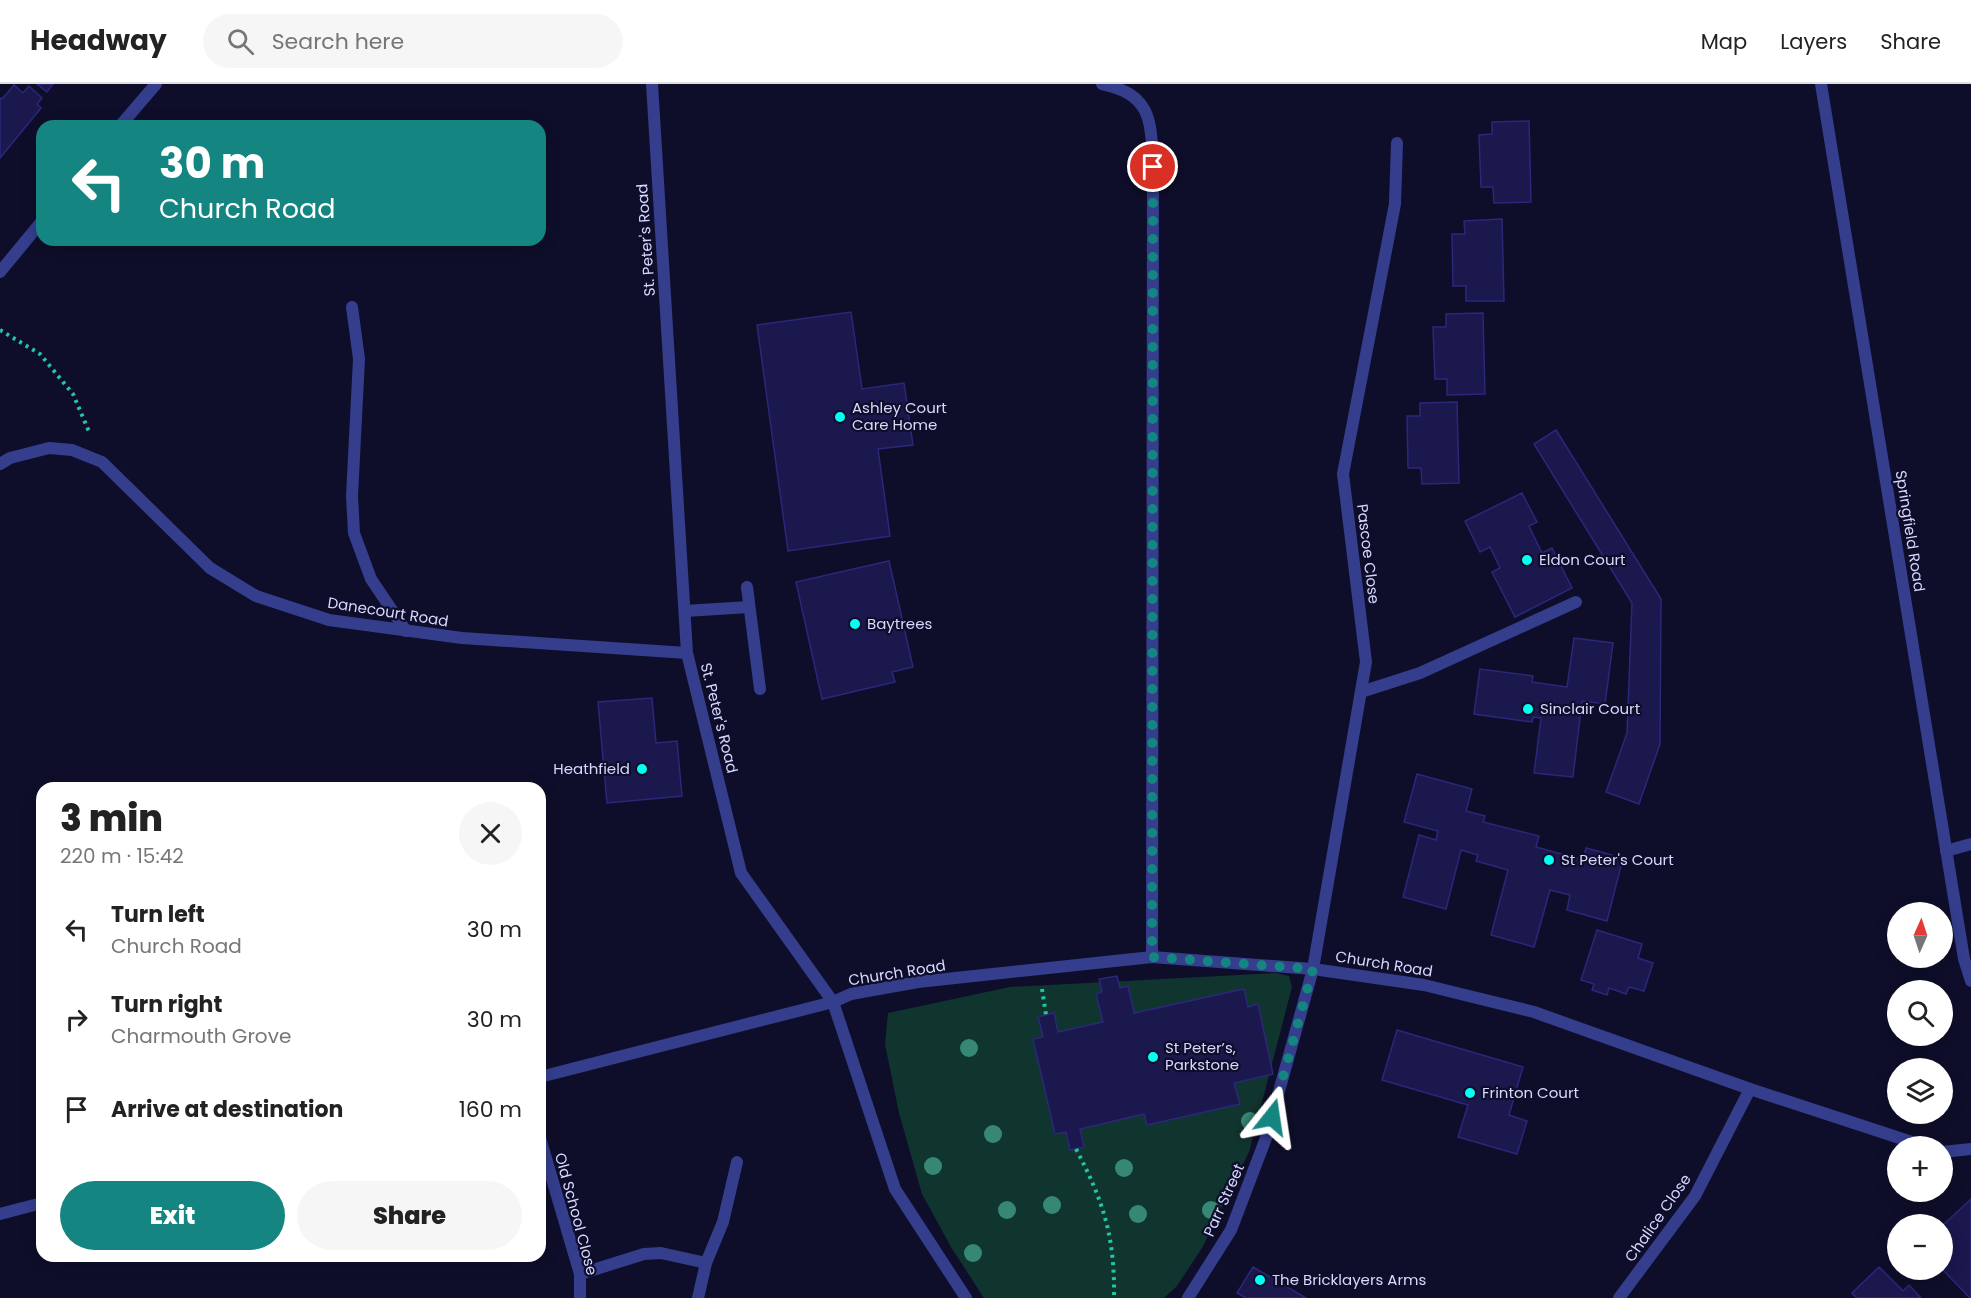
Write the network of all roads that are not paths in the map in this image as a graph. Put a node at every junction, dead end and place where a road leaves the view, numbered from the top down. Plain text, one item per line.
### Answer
1 (156, 84) edge
2 (652, 84) edge
3 (1102, 84) edge
4 (1821, 84) edge
5 (125, 120) edge
6 (1397, 143) dead end
7 (36, 228) edge
8 (0, 272) edge
9 (352, 307) dead end
10 (0, 464) edge
11 (747, 587) dead end
12 (1576, 602) dead end
13 (749, 607) junction
14 (685, 611) junction
15 (406, 631) junction
16 (687, 653) junction
17 (760, 689) dead end
18 (1361, 692) junction
19 (1971, 844) edge
20 (1946, 851) junction
21 (1152, 957) junction
22 (1313, 969) junction
23 (1971, 981) edge
24 (833, 1002) junction
25 (546, 1075) edge
26 (1750, 1089) junction
27 (1893, 1136) edge
28 (1971, 1149) edge
29 (1953, 1151) edge
30 (546, 1158) edge
31 (737, 1162) dead end
32 (36, 1205) edge
33 (0, 1214) edge
34 (706, 1263) junction
35 (580, 1274) junction
36 (580, 1298) edge
37 (698, 1298) edge
38 (966, 1298) edge
39 (1188, 1298) edge
40 (1619, 1298) edge

1 - 5 street
2 - 14 street, St. Peter's Road
3 - 21 street
4 - 20 street, Springfield Road
6 - 18 street, Pascoe Close
7 - 8 street
9 - 15 street
10 - 15 street, Danecourt Road
11 - 13 street
12 - 18 street
13 - 14 street
13 - 17 street
14 - 16 street, St. Peter's Road
15 - 16 street, Danecourt Road
16 - 24 street, St. Peter's Road
18 - 22 street, Pascoe Close
19 - 20 street
20 - 23 street, Springfield Road
21 - 22 street, Church Road
21 - 24 street, Church Road
22 - 26 street, Church Road
22 - 39 street, Parr Street
24 - 25 street, Church Road
24 - 38 street, St. Peter's Road
26 - 27 street, Church Road
26 - 40 street, Chalice Close
28 - 29 street
30 - 35 street, Old School Close
31 - 34 street
32 - 33 street
34 - 35 street
34 - 37 street
35 - 36 street, Old School Close

